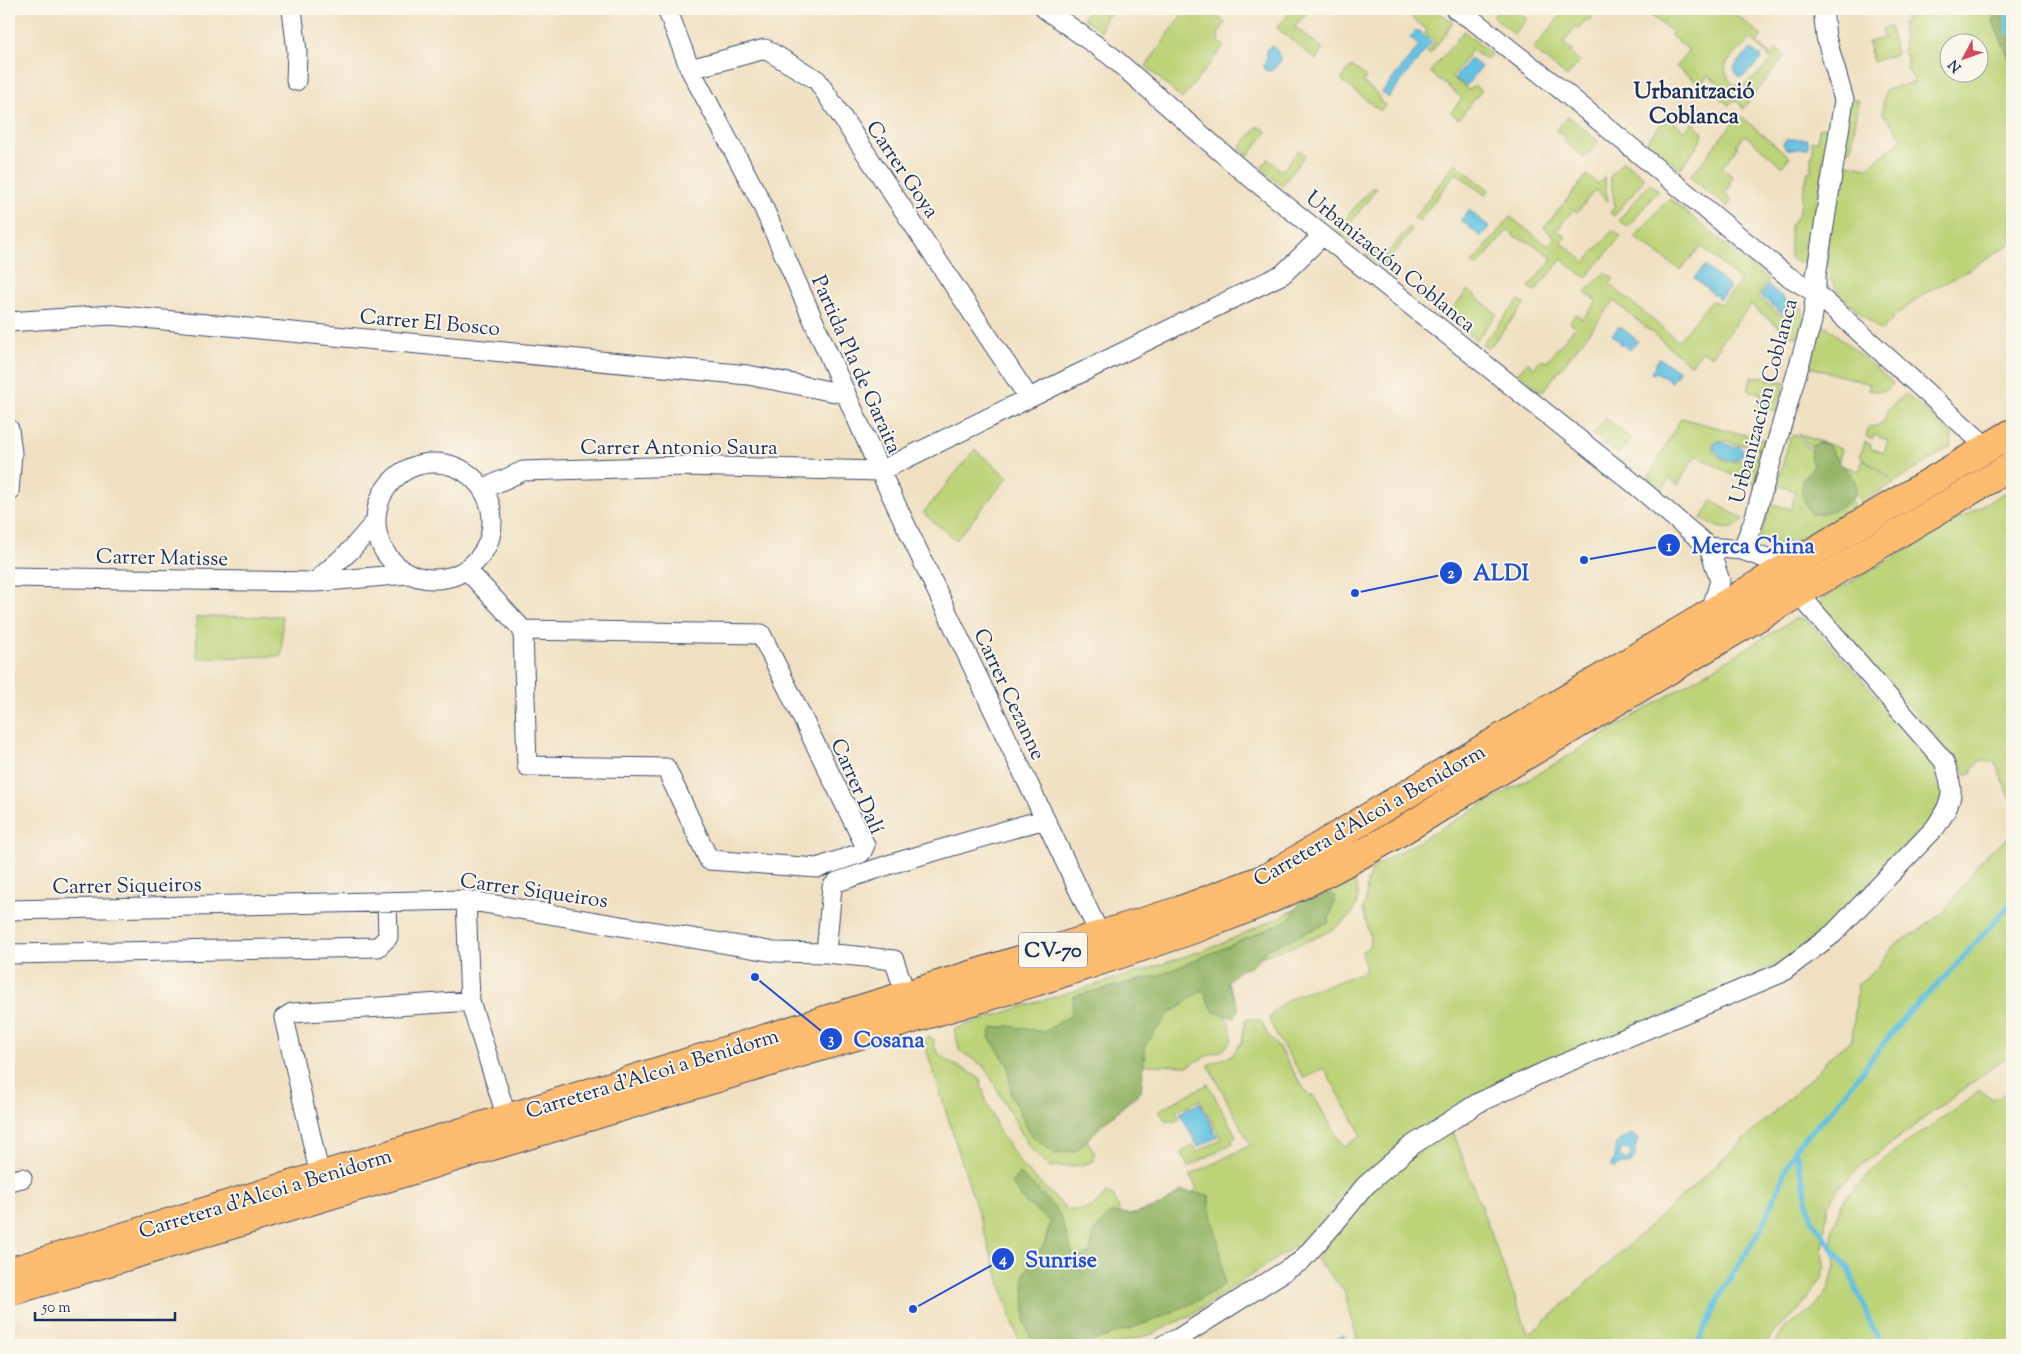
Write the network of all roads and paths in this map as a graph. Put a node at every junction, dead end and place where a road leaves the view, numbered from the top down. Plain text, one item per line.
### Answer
1 (292, 9) edge
2 (667, 9) edge
3 (1045, 9) edge
4 (1455, 9) edge
5 (1822, 9) edge
6 (1473, 15) edge
7 (690, 69) junction
8 (296, 81) dead end
9 (1323, 235) junction
10 (1816, 293) junction
11 (9, 322) edge
12 (846, 394) junction
13 (1029, 398) junction
14 (2012, 433) edge
15 (9, 437) edge
16 (1988, 448) junction
17 (2012, 466) edge
18 (880, 471) junction
19 (483, 489) junction
20 (9, 492) edge
21 (376, 521) junction
22 (1710, 547) junction
23 (1742, 550) junction
24 (1790, 567) junction
25 (467, 570) junction
26 (408, 574) junction
27 (9, 577) edge
28 (314, 582) junction
29 (1798, 593) junction
30 (1710, 614) junction
31 (523, 630) junction
32 (1045, 819) junction
33 (466, 900) junction
34 (387, 902) junction
35 (9, 910) edge
36 (1100, 935) junction
37 (826, 953) junction
38 (9, 954) edge
39 (906, 995) junction
40 (470, 1001) junction
41 (507, 1118) junction
42 (320, 1176) junction
43 (9, 1272) edge
44 (9, 1292) edge
45 (1163, 1345) edge

1 - 8 street
2 - 7 street, Partida Pla de Garaita
3 - 9 street, Urbanización Coblanca
4 - 6 street, Urbanización Coblanca
5 - 10 street, Urbanización Coblanca
6 - 10 street, Urbanización Coblanca
7 - 12 street, Partida Pla de Garaita
7 - 13 street, Carrer Goya
9 - 13 street, Partida Pla de Garaita
9 - 22 street, Urbanización Coblanca
10 - 16 street, Urbanización Coblanca
10 - 23 street, Urbanización Coblanca
11 - 12 street, Carrer El Bosco
12 - 18 street, Partida Pla de Garaita
13 - 18 street, Partida Pla de Garaita
14 - 16 main road, Carretera d'Alcoi a Benidorm / CV-70
15 - 20 street
16 - 24 main road, Carretera d'Alcoi a Benidorm / CV-70
17 - 29 main road, Carretera d'Alcoi a Benidorm / CV-70
18 - 19 street, Carrer Antonio Saura
18 - 32 street, Carrer Cezanne
19 - 21 street
19 - 25 street
21 - 26 street
21 - 28 street
22 - 23 street
22 - 30 street
23 - 24 street
24 - 30 main road, Carretera d'Alcoi a Benidorm / CV-70
25 - 26 street
25 - 31 street
26 - 28 street, Carrer Matisse
27 - 28 street, Carrer Matisse
29 - 44 main road, Carretera d'Alcoi a Benidorm / CV-70
29 - 45 street
30 - 36 main road, Carretera d'Alcoi a Benidorm / CV-70
31 - 31 street, Carrer Dalí
32 - 36 street, Carrer Cezanne
32 - 37 street
33 - 34 street, Carrer Siqueiros
33 - 37 street, Carrer Siqueiros
33 - 40 street
34 - 35 street, Carrer Siqueiros
34 - 38 street
36 - 39 main road, Carretera d'Alcoi a Benidorm / CV-70
37 - 39 street, Carrer Siqueiros
39 - 41 main road, Carretera d'Alcoi a Benidorm / CV-70
40 - 41 street
40 - 42 street
41 - 42 main road, Carretera d'Alcoi a Benidorm / CV-70
42 - 43 main road, Carretera d'Alcoi a Benidorm / CV-70

